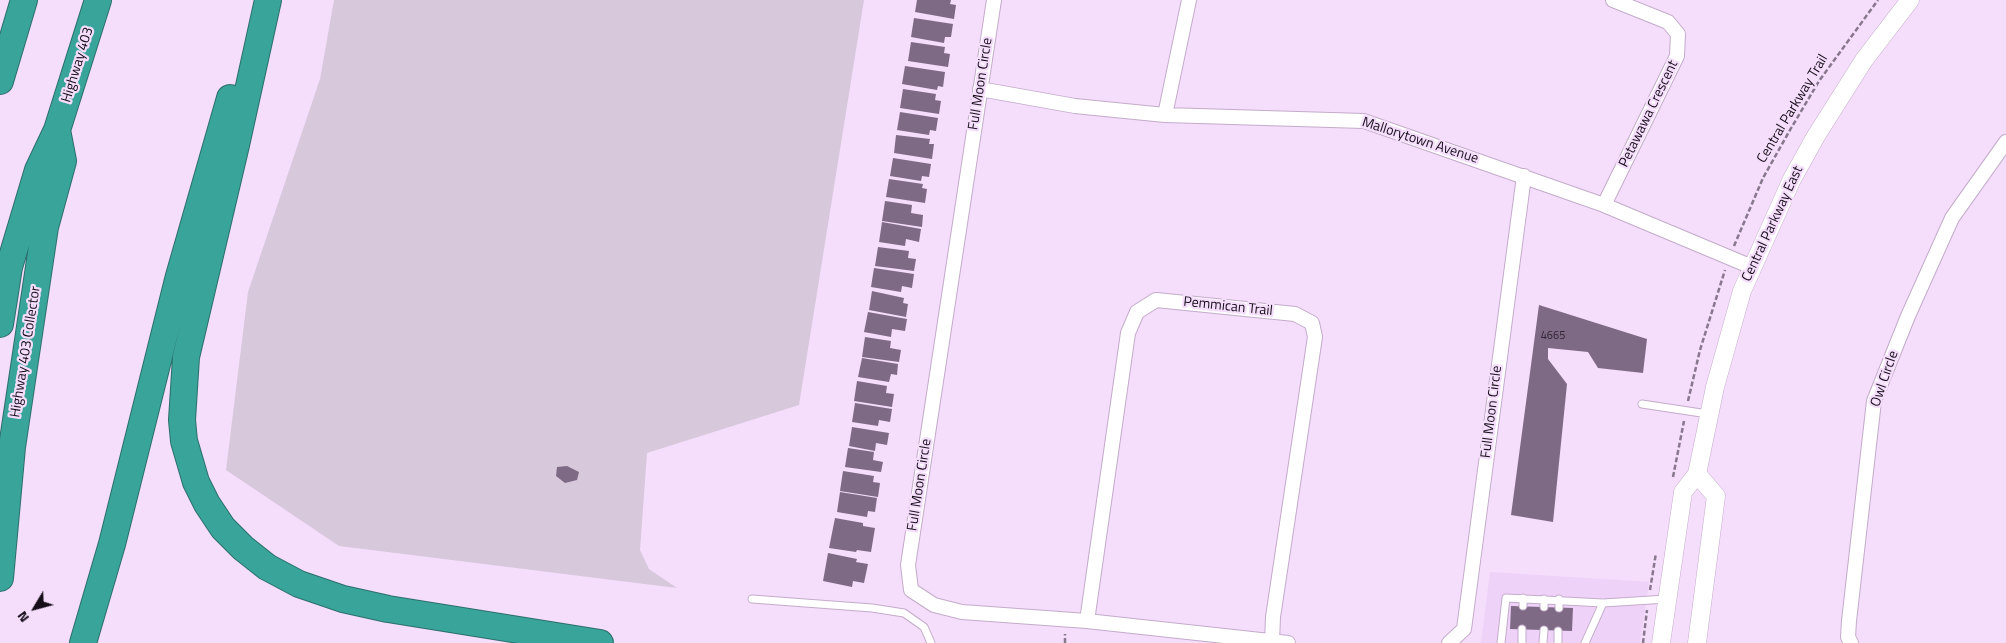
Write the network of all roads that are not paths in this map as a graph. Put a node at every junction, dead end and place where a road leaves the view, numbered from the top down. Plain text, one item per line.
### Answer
1 (24, 0) edge
2 (98, 0) edge
3 (254, 0) edge
4 (268, 0) edge
5 (994, 0) edge
6 (1189, 0) edge
7 (1613, 0) edge
8 (1910, 0) edge
9 (0, 81) edge
10 (980, 89) junction
11 (1165, 115) junction
12 (57, 130) junction
13 (2006, 142) edge
14 (1524, 176) junction
15 (1604, 205) junction
16 (1752, 266) junction
17 (0, 324) edge
18 (1642, 404) dead end
19 (1708, 414) junction
20 (1697, 474) junction
21 (0, 578) edge
22 (752, 599) dead end
23 (1544, 599) junction
24 (1667, 599) junction
25 (1559, 600) junction
26 (1603, 602) junction
27 (96, 603) junction
28 (1544, 607) dead end
29 (1559, 608) dead end
30 (1087, 621) junction
31 (1522, 629) dead end
32 (1544, 630) dead end
33 (1558, 631) dead end
34 (1272, 642) edge
35 (83, 643) edge
36 (89, 643) edge
37 (600, 643) edge
38 (931, 643) edge
39 (1288, 643) edge
40 (1449, 643) edge
41 (1501, 643) edge
42 (1522, 643) edge
43 (1543, 643) edge
44 (1558, 643) edge
45 (1585, 643) edge
46 (1661, 643) edge
47 (1697, 643) edge
48 (1851, 643) edge

1 - 9 highway
2 - 12 highway, Highway 403
3 - 27 highway
4 - 37 highway
5 - 10 street, Full Moon Circle
6 - 11 street
7 - 15 street, Petawawa Crescent
8 - 16 street, Central Parkway East
10 - 11 street, Mallorytown Avenue
10 - 30 street, Full Moon Circle
11 - 14 street, Mallorytown Avenue
12 - 17 highway, Highway 403
12 - 21 highway, Highway 403 Collector
13 - 48 street, Owl Circle
14 - 15 street, Mallorytown Avenue
14 - 40 street, Full Moon Circle
15 - 16 street, Mallorytown Avenue
16 - 19 street, Central Parkway East
18 - 19 lane
19 - 20 street, Central Parkway East
20 - 24 street, Central Parkway East
20 - 47 street
22 - 38 lane
23 - 25 lane
23 - 28 lane
23 - 41 lane
24 - 26 lane
24 - 46 street, Central Parkway East
25 - 26 lane
25 - 29 lane
26 - 45 lane
27 - 35 highway
27 - 36 highway
30 - 34 street, Full Moon Circle
30 - 34 street, Pemmican Trail
31 - 42 lane
32 - 43 lane
33 - 44 lane
34 - 39 street, Full Moon Circle

